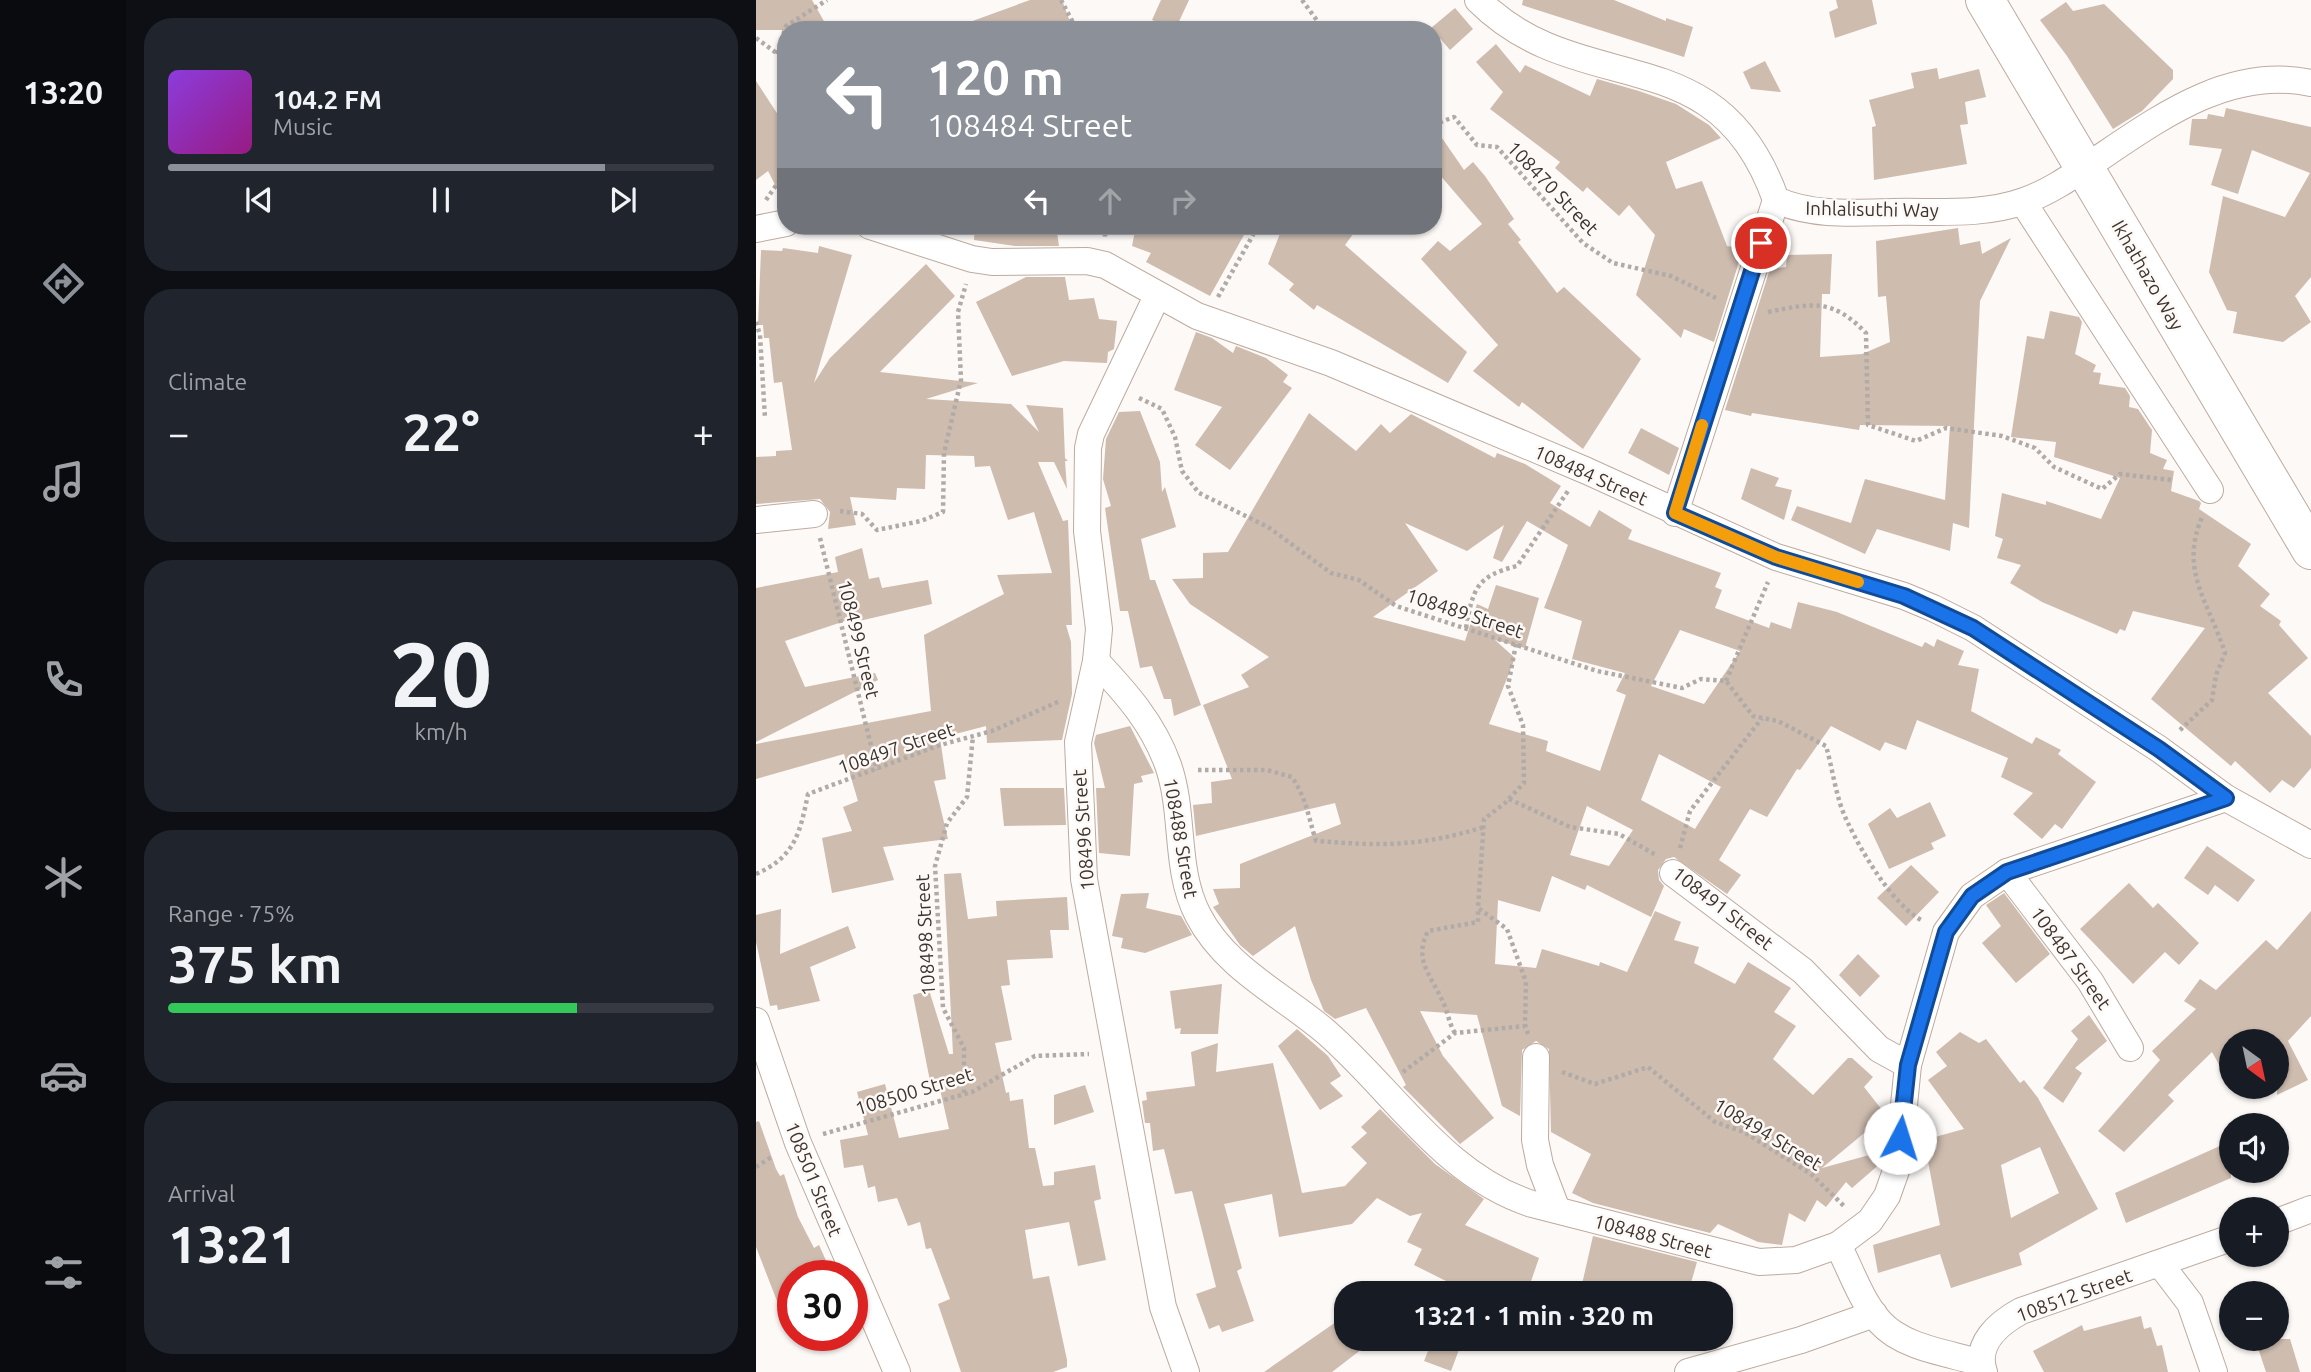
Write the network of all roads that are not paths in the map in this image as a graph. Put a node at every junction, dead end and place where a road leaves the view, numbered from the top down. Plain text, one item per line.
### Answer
1 (1478, 0) edge
2 (1985, 0) edge
3 (2311, 83) edge
4 (2085, 167) junction
5 (1776, 200) junction
6 (2023, 202) junction
7 (759, 217) edge
8 (777, 221) edge
9 (898, 235) edge
10 (1157, 296) junction
11 (2208, 487) road end
12 (1675, 513) junction
13 (814, 514) road end
14 (756, 520) edge
15 (2311, 550) edge
16 (1096, 661) junction
17 (2226, 798) junction
18 (2311, 845) edge
19 (2007, 872) junction
20 (1674, 873) road end
21 (756, 1021) edge
22 (2130, 1048) dead end
23 (1536, 1057) road end
24 (1908, 1065) junction
25 (2311, 1209) edge
26 (1557, 1210) junction
27 (2289, 1217) edge
28 (2219, 1243) edge
29 (1838, 1245) junction
30 (2161, 1265) junction
31 (1874, 1314) junction
32 (1982, 1367) edge
33 (897, 1372) edge
34 (1186, 1372) edge
35 (1688, 1372) edge
36 (2214, 1372) edge

1 - 5 street
2 - 4 street, Ikhathazo Way
3 - 4 street, Inhlalisuthi Way
4 - 6 street, Inhlalisuthi Way
4 - 15 street, Ikhathazo Way
5 - 6 street, Inhlalisuthi Way
5 - 12 street
6 - 11 street
7 - 8 street
9 - 10 street, 108484 Street
10 - 12 street, 108484 Street
10 - 16 street, 108496 Street
12 - 17 street, 108484 Street
13 - 14 street
16 - 26 street, 108488 Street
16 - 34 street, 108496 Street
17 - 18 street, 108484 Street
17 - 19 street, 108488 Street
19 - 22 street, 108487 Street
19 - 24 street, 108488 Street
20 - 24 street, 108491 Street
21 - 33 street, 108501 Street
23 - 26 street
24 - 29 street, 108488 Street
25 - 27 street
26 - 29 street, 108488 Street
28 - 30 street, 108512 Street
29 - 31 street
30 - 32 street, 108512 Street
30 - 36 street
31 - 32 street
31 - 35 street

